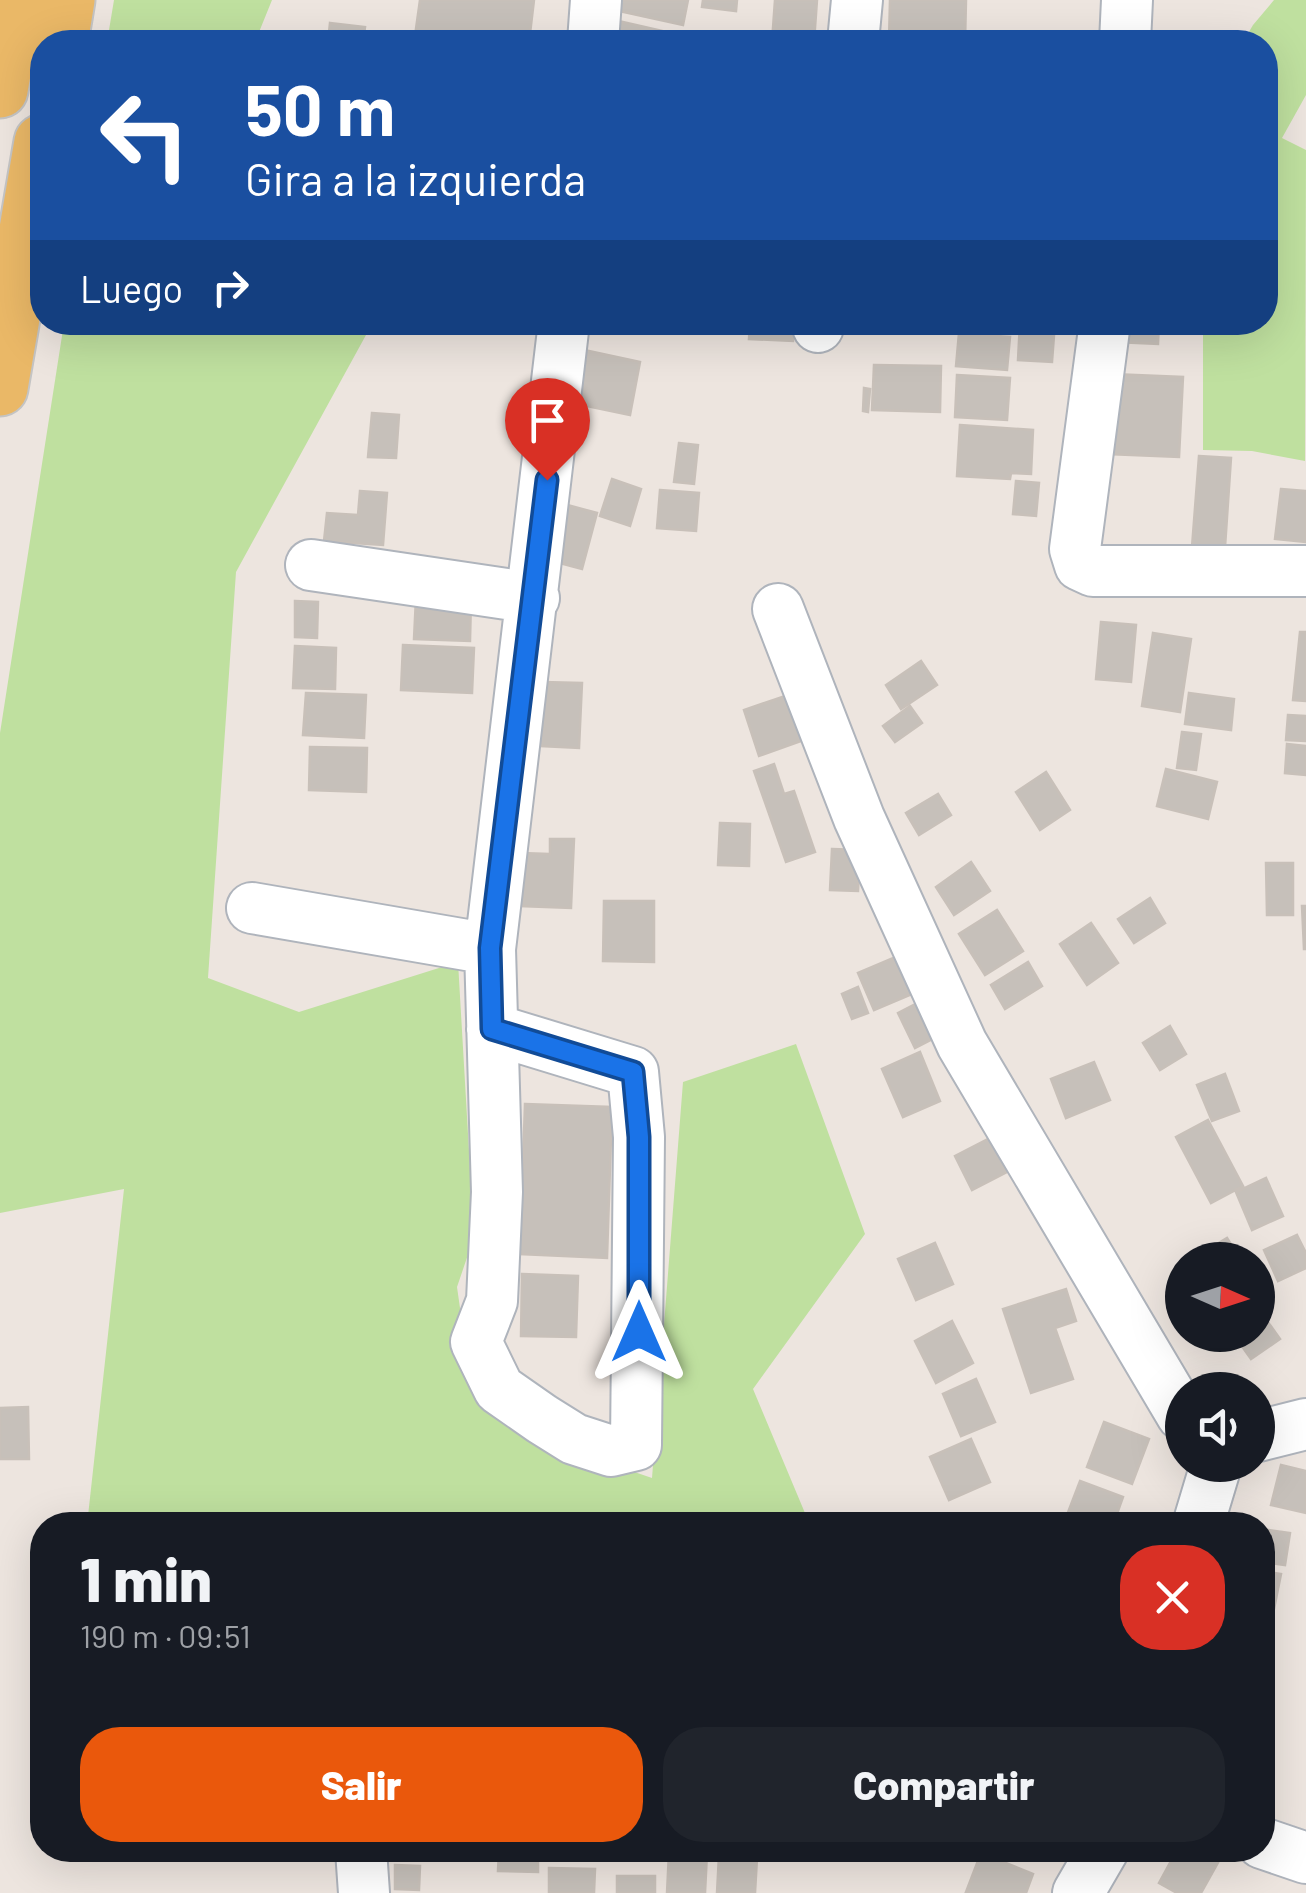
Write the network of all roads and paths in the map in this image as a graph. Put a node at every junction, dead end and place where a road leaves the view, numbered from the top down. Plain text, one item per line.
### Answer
1 (16, 0) edge
2 (67, 0) edge
3 (596, 0) edge
4 (858, 0) edge
5 (1127, 0) edge
6 (62, 30) edge
7 (594, 30) edge
8 (854, 30) edge
9 (1126, 30) edge
10 (0, 90) edge
11 (30, 212) edge
12 (563, 335) edge
13 (1103, 335) edge
14 (0, 388) edge
15 (311, 565) dead end
16 (1306, 571) edge
17 (534, 598) junction
18 (778, 610) dead end
19 (252, 908) dead end
20 (490, 948) junction
21 (492, 1029) junction
22 (1165, 1386) edge
23 (1306, 1424) edge
24 (1275, 1432) edge
25 (1210, 1482) edge
26 (1202, 1512) edge
27 (1275, 1847) edge
28 (1306, 1858) edge
29 (362, 1862) edge
30 (1096, 1862) edge
31 (364, 1893) edge
32 (1078, 1893) edge

1 - 10 main road
2 - 6 main road
3 - 7 street
4 - 8 street
5 - 9 street
11 - 14 main road
12 - 17 street
13 - 16 street
15 - 17 street
17 - 20 street
18 - 22 street
19 - 20 street
20 - 21 street
21 - 21 street
23 - 24 street
25 - 26 street
27 - 28 street
29 - 31 street
30 - 32 street

